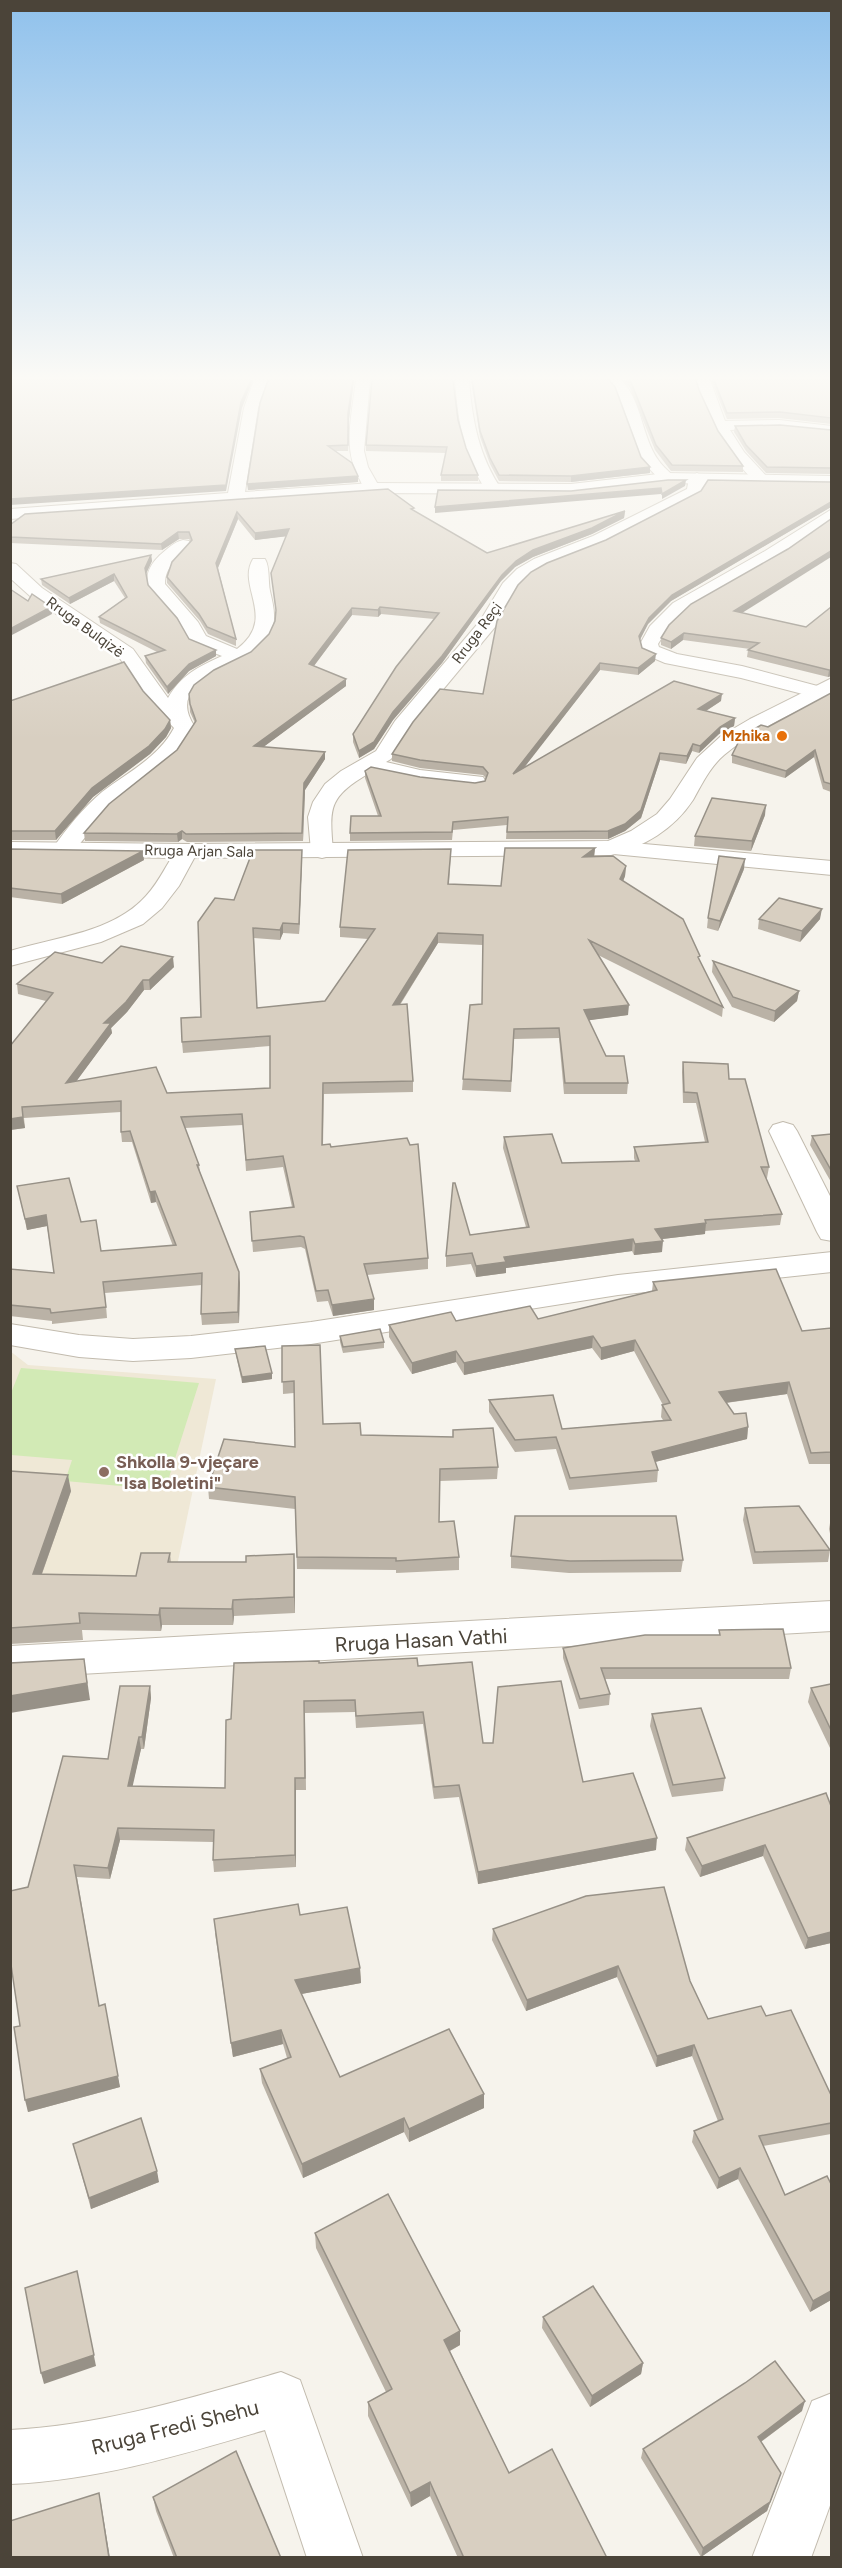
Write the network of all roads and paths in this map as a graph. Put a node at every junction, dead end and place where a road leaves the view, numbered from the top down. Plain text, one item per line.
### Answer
1 (210, 500) edge
2 (678, 500) edge
3 (10, 514) edge
4 (831, 514) edge
5 (183, 545) edge
6 (259, 563) dead end
7 (10, 568) edge
8 (238, 656) junction
9 (825, 688) edge
10 (178, 718) junction
11 (368, 765) junction
12 (475, 782) edge
13 (64, 848) junction
14 (611, 848) junction
15 (10, 849) edge
16 (187, 851) junction
17 (322, 851) junction
18 (831, 868) edge
19 (10, 959) edge
20 (783, 1131) dead end
21 (831, 1232) edge
22 (831, 1262) edge
23 (10, 1334) edge
24 (831, 1616) edge
25 (10, 1662) edge
26 (831, 2421) edge
27 (10, 2457) edge
28 (335, 2558) edge
29 (782, 2558) edge

1 - 3 street
2 - 11 street, Rruga Reçi
4 - 9 street
5 - 8 street
6 - 8 street
7 - 10 street, Rruga Bulqizë
8 - 10 street
9 - 14 street, Rruga Arjan Sala
10 - 13 street
11 - 12 street
11 - 17 street, Rruga Reçi
13 - 15 street, Rruga Arjan Sala
13 - 16 street, Rruga Arjan Sala
14 - 17 street, Rruga Arjan Sala
14 - 18 street
16 - 17 street, Rruga Arjan Sala
16 - 19 street
20 - 21 street
22 - 23 street
24 - 25 street, Rruga Hasan Vathi
26 - 29 street
27 - 28 street, Rruga Fredi Shehu

